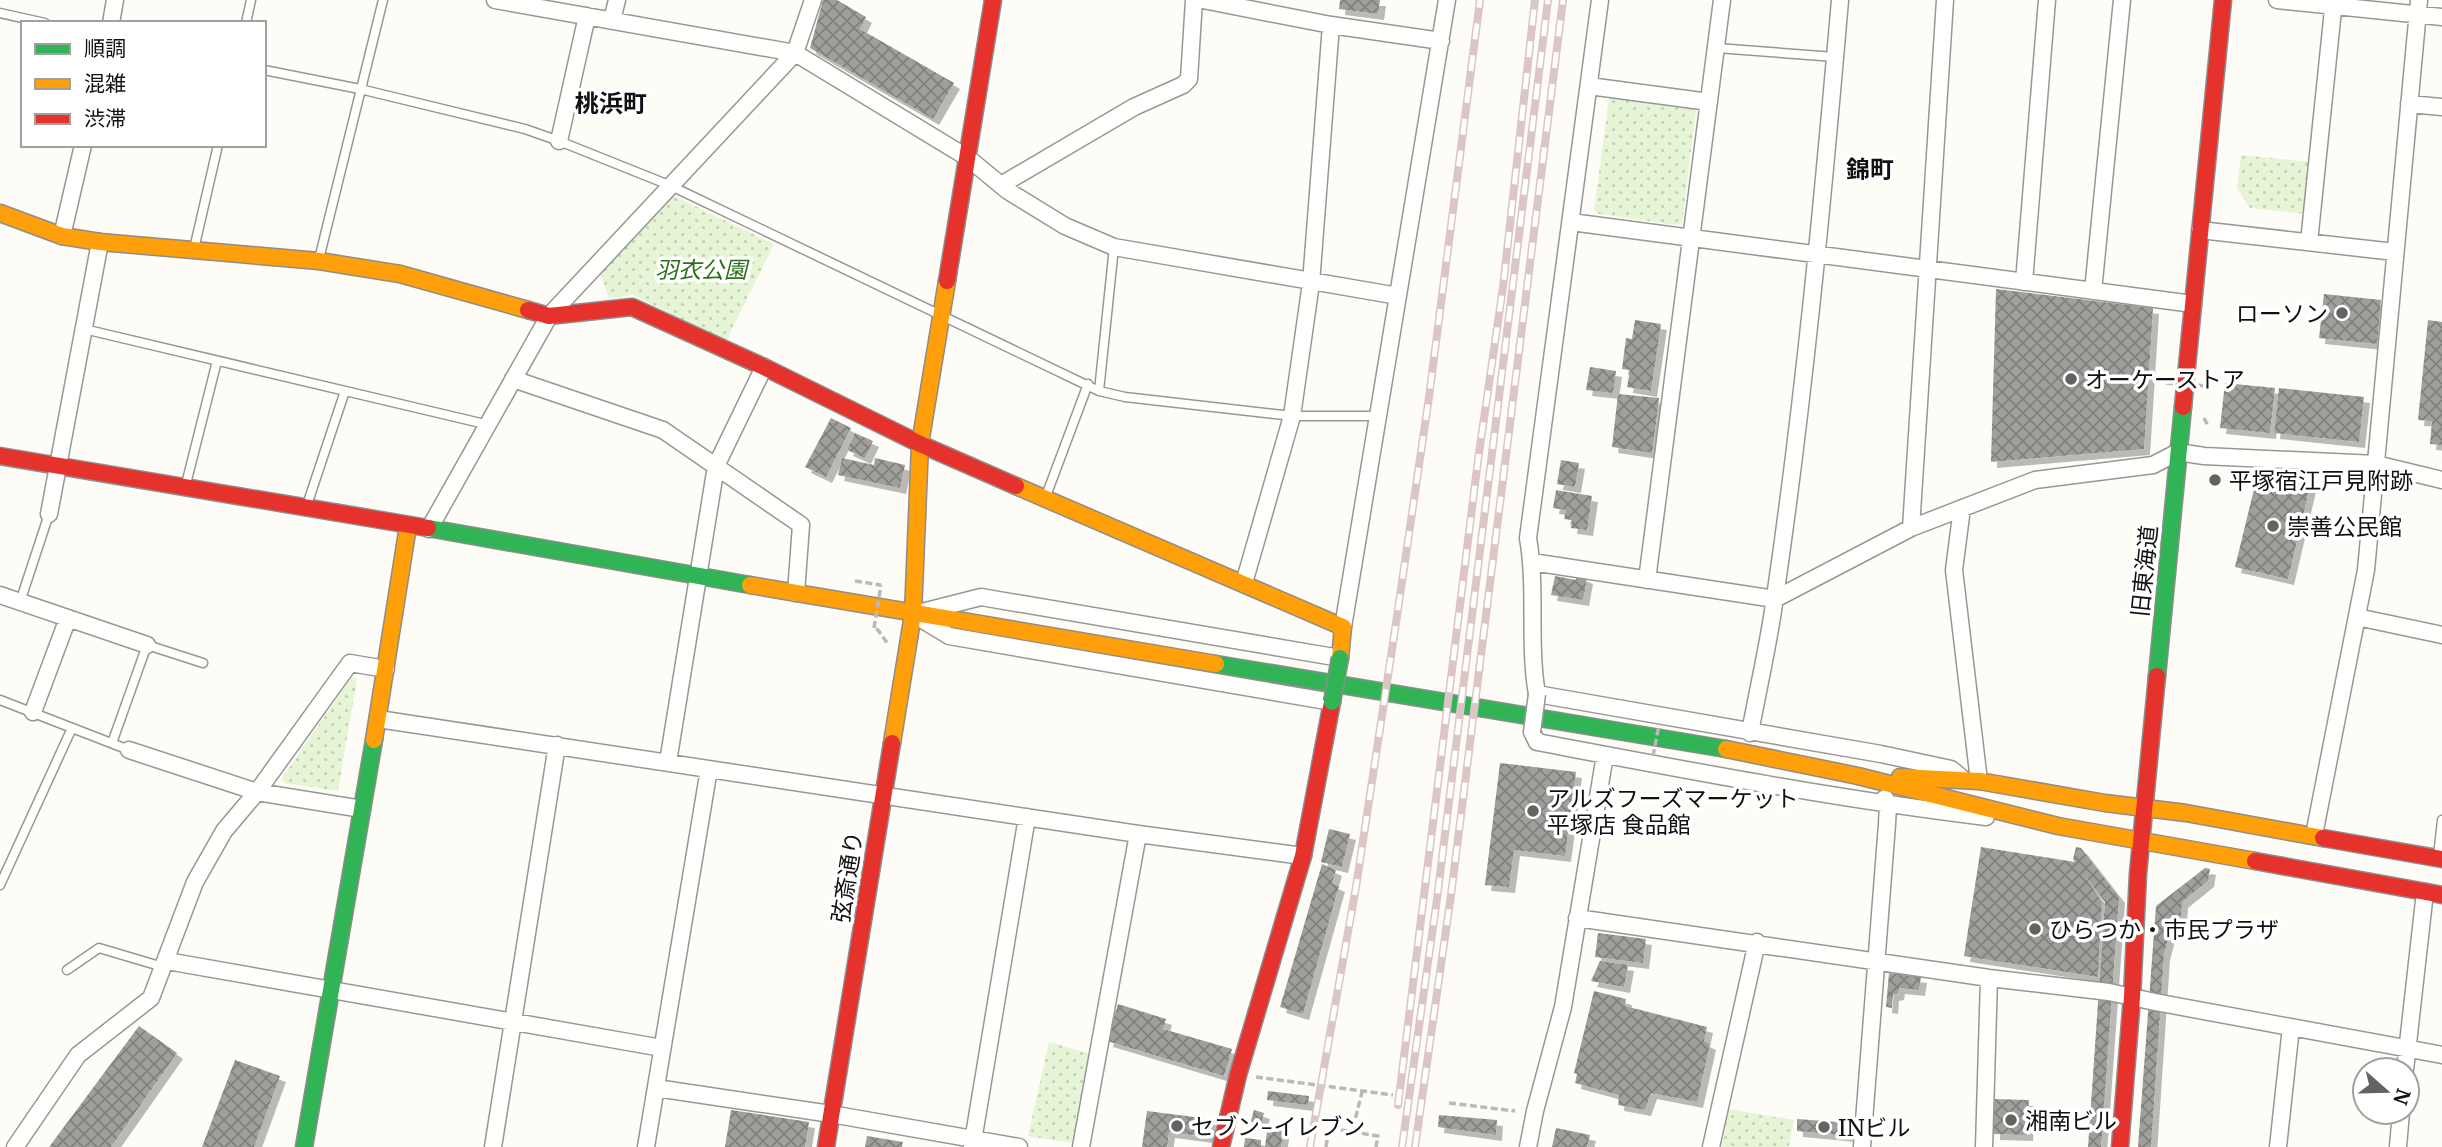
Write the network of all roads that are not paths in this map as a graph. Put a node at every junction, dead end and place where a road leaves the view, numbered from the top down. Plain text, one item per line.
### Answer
1 (115, 0) edge
2 (251, 0) edge
3 (383, 0) edge
4 (495, 0) edge
5 (617, 0) edge
6 (813, 0) edge
7 (993, 0) edge
8 (1194, 0) edge
9 (1203, 0) edge
10 (1447, 0) edge
11 (1600, 0) edge
12 (1722, 0) edge
13 (1840, 0) edge
14 (1945, 0) edge
15 (2047, 0) edge
16 (2122, 0) edge
17 (2223, 0) edge
18 (2277, 0) edge
19 (2333, 3) edge
20 (2418, 8) edge
21 (0, 13) edge
22 (586, 16) junction
23 (2442, 17) edge
24 (612, 20) junction
25 (36, 21) edge
26 (111, 21) edge
27 (246, 21) edge
28 (1331, 25) junction
29 (1441, 41) junction
30 (1717, 48) junction
31 (795, 53) junction
32 (1835, 57) junction
33 (266, 70) edge
34 (1589, 86) junction
35 (360, 89) junction
36 (1709, 102) junction
37 (2409, 104) junction
38 (2442, 107) edge
39 (559, 141) junction
40 (83, 147) edge
41 (218, 147) edge
42 (968, 158) junction
43 (669, 185) junction
44 (1001, 185) junction
45 (0, 213) edge
46 (1571, 222) junction
47 (2200, 230) junction
48 (62, 236) junction
49 (1690, 238) junction
50 (100, 242) junction
51 (2309, 242) junction
52 (1114, 247) junction
53 (194, 249) junction
54 (2395, 252) junction
55 (1817, 254) junction
56 (319, 261) junction
57 (1928, 269) junction
58 (2024, 282) junction
59 (1311, 283) junction
60 (2093, 291) junction
61 (1398, 296) junction
62 (2193, 304) junction
63 (939, 314) junction
64 (549, 316) junction
65 (84, 330) junction
66 (217, 361) junction
67 (764, 367) junction
68 (513, 379) junction
69 (1088, 384) junction
70 (345, 391) junction
71 (1099, 391) junction
72 (1292, 416) junction
73 (1377, 416) junction
74 (489, 425) junction
75 (919, 444) junction
76 (2178, 452) junction
77 (0, 456) edge
78 (2375, 464) junction
79 (716, 466) junction
80 (57, 467) junction
81 (2442, 480) edge
82 (185, 487) junction
83 (1045, 498) junction
84 (307, 506) junction
85 (1962, 508) junction
86 (48, 514) joint
87 (408, 526) junction
88 (1911, 528) junction
89 (429, 529) junction
90 (1532, 562) junction
91 (698, 576) junction
92 (1647, 580) junction
93 (1244, 583) junction
94 (796, 593) junction
95 (0, 595) edge
96 (1775, 600) junction
97 (20, 602) junction
98 (913, 614) junction
99 (2357, 617) junction
100 (68, 618) junction
101 (1343, 627) junction
102 (2442, 635) edge
103 (146, 645) junction
104 (1340, 659) junction
105 (203, 663) dead end
106 (386, 669) junction
107 (1537, 694) junction
108 (0, 700) edge
109 (1332, 702) junction
110 (33, 712) junction
111 (378, 719) junction
112 (72, 728) junction
113 (1750, 733) junction
114 (111, 743) junction
115 (557, 745) junction
116 (129, 750) joint
117 (1605, 755) junction
118 (668, 762) junction
119 (709, 769) junction
120 (1858, 776) junction
121 (1971, 780) junction
122 (257, 792) junction
123 (883, 796) junction
124 (1888, 805) junction
125 (2144, 808) junction
126 (362, 809) junction
127 (1027, 817) junction
128 (2442, 820) edge
129 (2057, 826) junction
130 (1138, 834) junction
131 (2314, 835) junction
132 (2141, 840) junction
133 (1304, 856) junction
134 (2440, 859) edge
135 (0, 885) edge
136 (2425, 892) junction
137 (2442, 895) edge
138 (1577, 918) junction
139 (1757, 942) junction
140 (1878, 961) junction
141 (165, 964) junction
142 (67, 970) dead end
143 (1989, 978) junction
144 (330, 990) junction
145 (2132, 997) junction
146 (512, 1023) junction
147 (2291, 1027) junction
148 (662, 1048) junction
149 (2407, 1049) junction
150 (2442, 1055) edge
151 (2406, 1056) edge
152 (656, 1088) junction
153 (831, 1114) junction
154 (2400, 1126) edge
155 (973, 1143) edge
156 (15, 1147) edge
157 (304, 1147) edge
158 (493, 1147) edge
159 (646, 1147) edge
160 (826, 1147) edge
161 (1019, 1147) edge
162 (1081, 1147) edge
163 (1221, 1147) edge
164 (1528, 1147) edge
165 (1711, 1147) edge
166 (1862, 1147) edge
167 (1984, 1147) edge
168 (2120, 1147) edge
169 (2278, 1147) edge
170 (2398, 1147) edge

1 - 26 street
2 - 27 lane
3 - 35 lane
4 - 22 street
5 - 24 street
6 - 31 street
7 - 42 street, 弦斎通り
8 - 44 street
9 - 28 street
10 - 29 street
11 - 34 street
12 - 30 street
13 - 32 street
14 - 57 street
15 - 58 street
16 - 60 street
17 - 47 street, 旧東海道
18 - 19 street
19 - 20 street
19 - 51 street
20 - 23 street
20 - 37 street
21 - 25 lane
22 - 24 street
22 - 39 street
24 - 31 street
28 - 29 street
28 - 59 street
29 - 61 street
30 - 32 lane
30 - 36 street
31 - 42 street
31 - 43 street
32 - 55 street
33 - 35 lane
34 - 36 street
34 - 46 street
35 - 39 lane
35 - 56 lane
36 - 49 street
37 - 38 street
37 - 54 street
39 - 43 lane
40 - 48 street
41 - 53 lane
42 - 44 street
42 - 63 street, 弦斎通り
43 - 63 lane
43 - 64 street
44 - 52 street
45 - 48 street
46 - 49 street
46 - 90 street
47 - 51 street
47 - 62 street, 旧東海道
48 - 50 street
49 - 55 street
49 - 92 street
50 - 53 street
50 - 65 street
51 - 54 street
52 - 59 street
52 - 71 lane
53 - 56 street
54 - 78 street
55 - 57 street
55 - 96 street
56 - 64 street
57 - 58 street
57 - 88 street
58 - 60 street
59 - 61 street
59 - 72 street
60 - 62 street
61 - 73 street
62 - 76 street, 旧東海道
63 - 69 lane
63 - 75 street, 弦斎通り
64 - 67 street
64 - 68 street
65 - 66 lane
65 - 80 street
66 - 70 lane
66 - 82 lane
67 - 75 street
67 - 79 street
68 - 74 street
68 - 79 street
69 - 71 lane
69 - 83 lane
70 - 74 lane
70 - 84 lane
71 - 72 lane
72 - 73 lane
72 - 93 street
73 - 101 street
74 - 89 street
75 - 83 street
75 - 98 street, 弦斎通り
76 - 78 street
76 - 85 street
76 - 125 street, 旧東海道
77 - 80 street
78 - 81 street
78 - 99 street
79 - 91 street
79 - 94 street
80 - 82 street
80 - 86 street
82 - 84 street
83 - 93 street
84 - 87 street
85 - 88 street
85 - 121 street
86 - 97 lane
87 - 89 street
87 - 106 street
88 - 96 street
89 - 91 street
90 - 92 street
90 - 107 street
91 - 94 street
91 - 118 street
92 - 96 street
93 - 101 street
94 - 98 street
95 - 97 street
96 - 113 street
97 - 100 street
98 - 104 street
98 - 109 street
98 - 120 street
98 - 123 street, 弦斎通り
99 - 102 street
99 - 131 street
100 - 103 street
100 - 110 street
101 - 104 street
103 - 105 lane
103 - 114 lane
104 - 109 street, bridge
106 - 111 street
106 - 122 street
107 - 113 street
107 - 117 street, bridge
108 - 110 lane
109 - 133 street
110 - 112 lane
111 - 115 street
111 - 126 street
112 - 114 lane
112 - 135 lane
113 - 121 street
114 - 116 lane
115 - 118 street
115 - 146 street
116 - 122 street
117 - 124 street
117 - 138 street
118 - 119 street
119 - 123 street
119 - 148 street
120 - 121 street
120 - 124 street
120 - 129 street
121 - 125 street
122 - 126 street
122 - 141 street
123 - 127 street
123 - 153 street, 弦斎通り
124 - 129 street
124 - 140 street
125 - 131 street
125 - 132 street, 旧東海道
126 - 144 street
127 - 130 street
127 - 155 street
128 - 134 lane
129 - 132 street
130 - 133 street
130 - 162 street
131 - 134 street
132 - 136 street
132 - 145 street, 旧東海道
133 - 163 street
136 - 137 street
136 - 149 street
138 - 139 street
138 - 164 street
139 - 140 street
139 - 165 street
140 - 143 street
140 - 166 street
141 - 142 lane
141 - 144 street
141 - 156 street
143 - 145 street
143 - 167 street
144 - 146 street
144 - 157 street
145 - 147 street
145 - 168 street, 旧東海道
146 - 148 street
146 - 158 street
147 - 149 street
147 - 169 street
148 - 152 street
149 - 150 street
149 - 151 street
152 - 153 street
152 - 159 street
153 - 155 street
153 - 160 street, 弦斎通り
154 - 170 street
155 - 161 street

